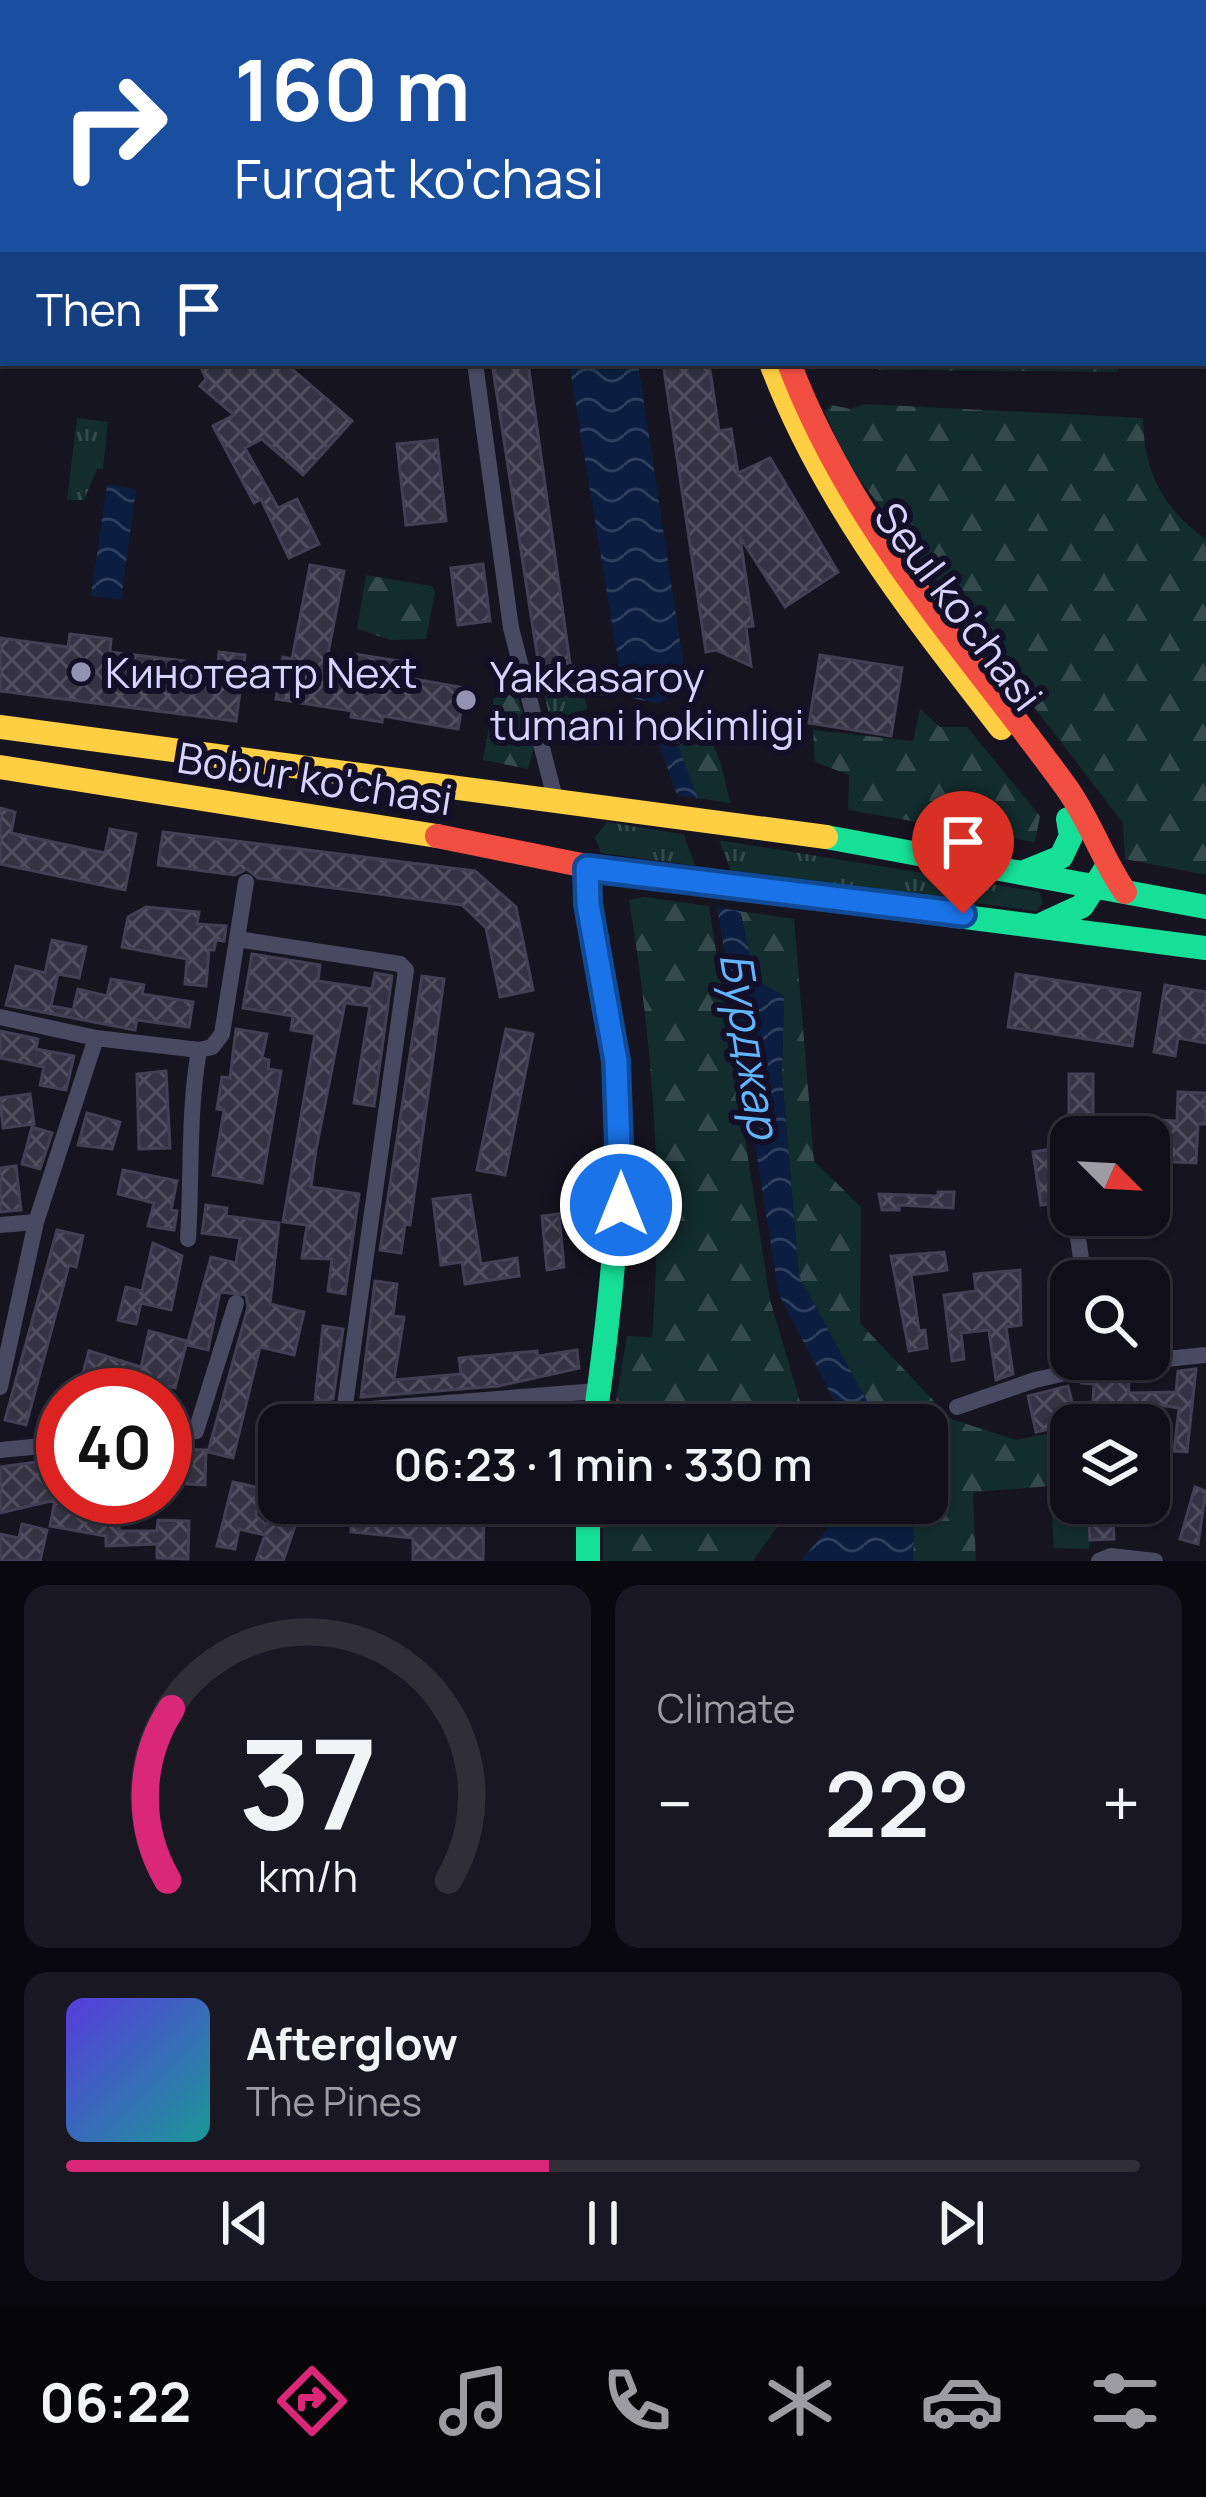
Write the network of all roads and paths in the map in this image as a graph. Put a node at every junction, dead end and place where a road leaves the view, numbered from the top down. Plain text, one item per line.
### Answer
1 (475, 366) edge
2 (772, 366) edge
3 (790, 366) edge
4 (0, 727) edge
5 (184, 753) dead end
6 (0, 767) edge
7 (176, 796) junction
8 (556, 802) junction
9 (1068, 819) junction
10 (587, 868) junction
11 (1019, 872) junction
12 (1048, 877) junction
13 (247, 882) dead end
14 (1113, 890) junction
15 (1206, 907) edge
16 (1043, 924) junction
17 (1121, 934) junction
18 (237, 939) junction
19 (1206, 948) edge
20 (0, 1017) edge
21 (96, 1038) junction
22 (199, 1050) junction
23 (36, 1222) junction
24 (0, 1225) edge
25 (188, 1239) dead end
26 (236, 1304) dead end
27 (1206, 1354) edge
28 (1170, 1357) edge
29 (1050, 1376) edge
30 (0, 1387) edge
31 (597, 1391) junction
32 (345, 1404) edge
33 (440, 1404) edge
34 (596, 1404) edge
35 (957, 1407) dead end
36 (192, 1432) edge
37 (36, 1447) edge
38 (0, 1450) edge
39 (588, 1524) edge
40 (588, 1561) edge
41 (1099, 1561) edge
42 (1155, 1561) edge

1 - 8 street
2 - 9 main road, Seul ko'chasi
3 - 14 main road, Seul ko'chasi
4 - 8 main road, Bobur ko'chasi
5 - 7 main road
6 - 7 main road, Bobur ko'chasi
7 - 10 main road, Bobur ko'chasi
8 - 11 main road, Bobur ko'chasi
9 - 11 main road
9 - 14 main road, Seul ko'chasi
10 - 16 main road, Bobur ko'chasi
10 - 31 main road
11 - 12 main road, Bobur ko'chasi
12 - 14 main road, Bobur ko'chasi
12 - 16 main road
13 - 18 street
14 - 15 main road, Bobur ko'chasi
14 - 16 main road
14 - 17 main road, Seul ko'chasi
16 - 17 main road, Bobur ko'chasi
17 - 19 main road, Bobur ko'chasi
18 - 22 street
18 - 32 street
20 - 21 street
21 - 22 street
21 - 23 street
22 - 25 street
23 - 24 street
23 - 30 street
26 - 36 street
27 - 28 street
29 - 35 street
31 - 33 street
31 - 34 main road
37 - 38 street
39 - 40 main road
41 - 42 street

